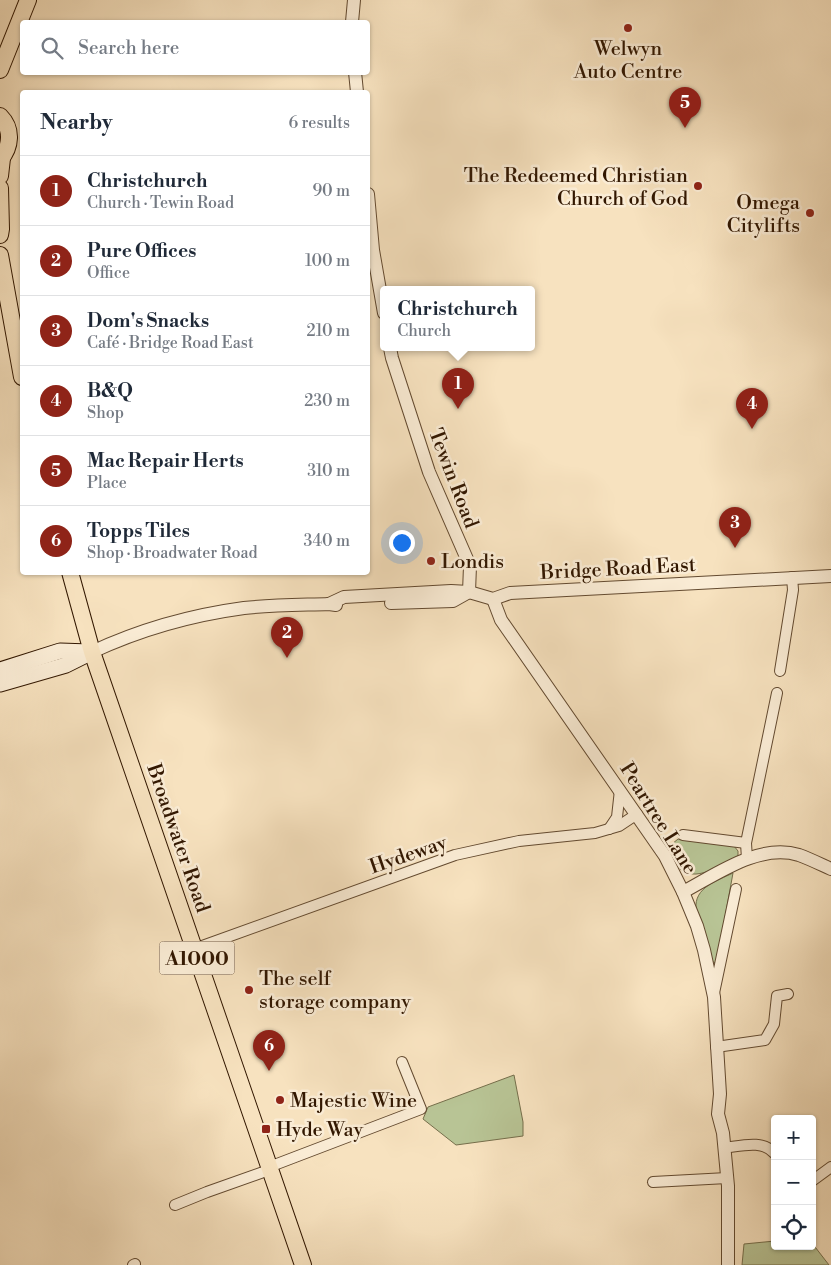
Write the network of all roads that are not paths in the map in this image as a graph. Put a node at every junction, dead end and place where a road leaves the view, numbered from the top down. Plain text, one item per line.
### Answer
1 (28, 0) edge
2 (354, 0) edge
3 (352, 20) edge
4 (0, 70) edge
5 (355, 75) edge
6 (357, 90) edge
7 (0, 116) edge
8 (1, 159) edge
9 (0, 176) edge
10 (0, 188) edge
11 (370, 216) edge
12 (0, 235) edge
13 (0, 255) edge
14 (380, 290) edge
15 (391, 351) edge
16 (20, 366) edge
17 (71, 575) edge
18 (831, 576) edge
19 (792, 577) junction
20 (469, 592) junction
21 (492, 599) junction
22 (92, 652) junction
23 (0, 670) edge
24 (780, 672) dead end
25 (0, 684) edge
26 (777, 693) dead end
27 (620, 790) junction
28 (637, 814) junction
29 (609, 829) junction
30 (683, 835) dead end
31 (746, 844) junction
32 (747, 858) junction
33 (831, 869) edge
34 (736, 889) dead end
35 (683, 892) junction
36 (194, 949) junction
37 (788, 994) dead end
38 (714, 997) junction
39 (716, 1047) junction
40 (402, 1062) dead end
41 (724, 1148) junction
42 (771, 1150) edge
43 (269, 1168) junction
44 (831, 1168) edge
45 (727, 1178) junction
46 (816, 1178) edge
47 (653, 1182) dead end
48 (175, 1205) dead end
49 (303, 1265) edge
50 (728, 1265) edge

1 - 4 main road
2 - 3 street
5 - 6 street
7 - 8 main road
8 - 9 main road
10 - 12 main road
11 - 14 street
13 - 16 main road
15 - 20 street, Tewin Road
17 - 22 main road, A1000
18 - 19 street, Bridge Road East
19 - 21 street, Bridge Road East
19 - 24 street
20 - 21 street
20 - 22 street
21 - 27 street, Peartree Lane
22 - 23 main road
22 - 25 main road
22 - 36 main road, Broadwater Road / A1000
26 - 31 street
27 - 28 street, Peartree Lane
27 - 29 street
28 - 29 street, Hydeway
28 - 35 street, Peartree Lane
29 - 36 street, Hydeway
30 - 31 street
31 - 32 street
32 - 33 street
32 - 35 street
34 - 38 street
35 - 38 street, Peartree Lane
36 - 43 main road, Broadwater Road / A1000
37 - 39 street
38 - 39 street, Peartree Lane
39 - 41 street, Peartree Lane
40 - 43 street
41 - 42 street
41 - 45 street, Peartree Lane
43 - 48 street
43 - 49 main road, Broadwater Road / A1000
44 - 46 street
45 - 47 street
45 - 50 street, Peartree Lane

